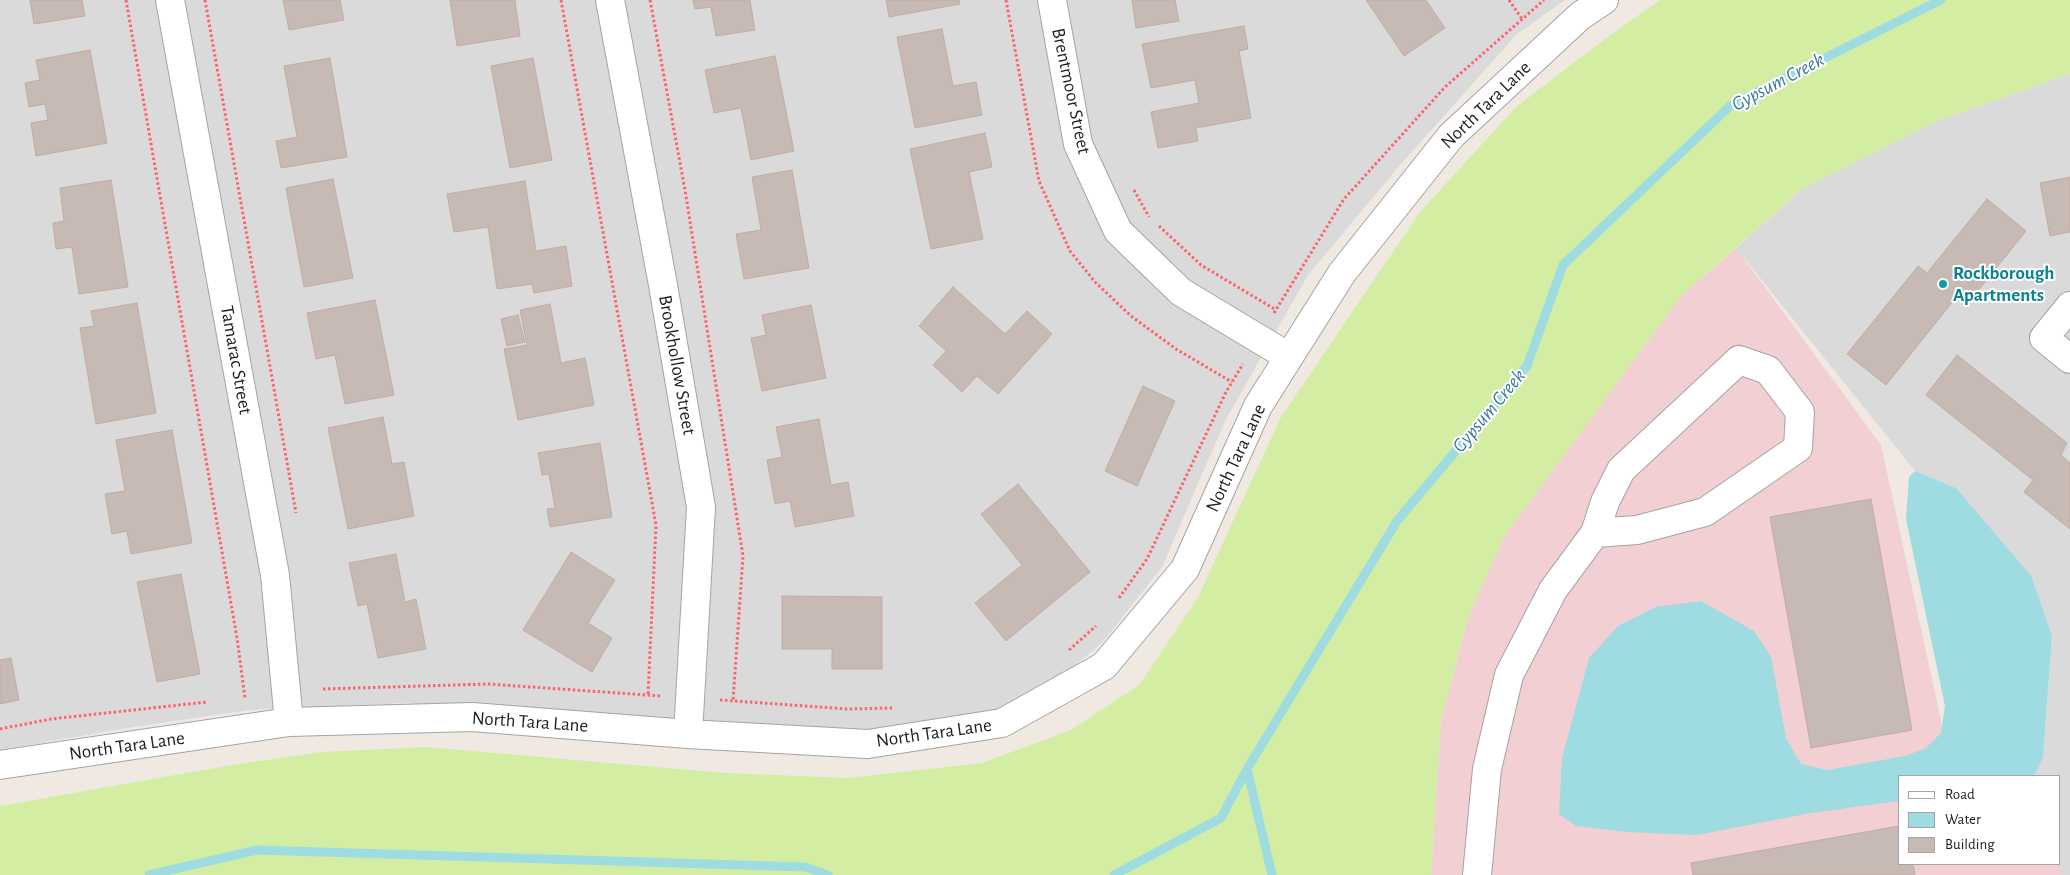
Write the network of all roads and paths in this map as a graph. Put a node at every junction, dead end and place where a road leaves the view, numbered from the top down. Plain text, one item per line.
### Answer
1 (126, 0) edge
2 (170, 0) edge
3 (205, 0) edge
4 (561, 0) edge
5 (610, 0) edge
6 (1052, 0) edge
7 (1509, 0) edge
8 (1544, 0) edge
9 (1604, 0) edge
10 (1575, 8) edge
11 (1522, 19) junction
12 (1130, 182) dead end
13 (2070, 306) edge
14 (1276, 310) junction
15 (1258, 339) junction
16 (1289, 357) junction
17 (2070, 358) edge
18 (297, 520) dead end
19 (1595, 533) junction
20 (1115, 604) dead end
21 (1097, 625) dead end
22 (1064, 654) dead end
23 (286, 693) junction
24 (648, 695) junction
25 (245, 698) junction
26 (690, 698) junction
27 (235, 699) dead end
28 (216, 701) dead end
29 (894, 708) dead end
30 (289, 722) junction
31 (0, 729) edge
32 (688, 734) junction
33 (0, 765) edge
34 (1477, 875) edge

1 - 25 path
2 - 23 street, Tamarac Street
3 - 18 path
4 - 24 path
5 - 26 street, Brookhollow Street
6 - 15 street, Brentmoor Street
7 - 11 path
8 - 11 path
9 - 10 street, North Tara Lane
10 - 16 street, North Tara Lane
11 - 14 path
12 - 14 path
13 - 17 street
14 - 15 path
15 - 16 street, Brentmoor Street
15 - 20 path
16 - 32 street, North Tara Lane
19 - 19 street
19 - 34 street
21 - 22 path
23 - 24 path
23 - 25 path
23 - 30 street, Tamarac Street
24 - 26 path
25 - 27 path
26 - 29 path
26 - 32 street, Brookhollow Street
28 - 31 path
30 - 32 street, North Tara Lane
30 - 33 street, North Tara Lane

